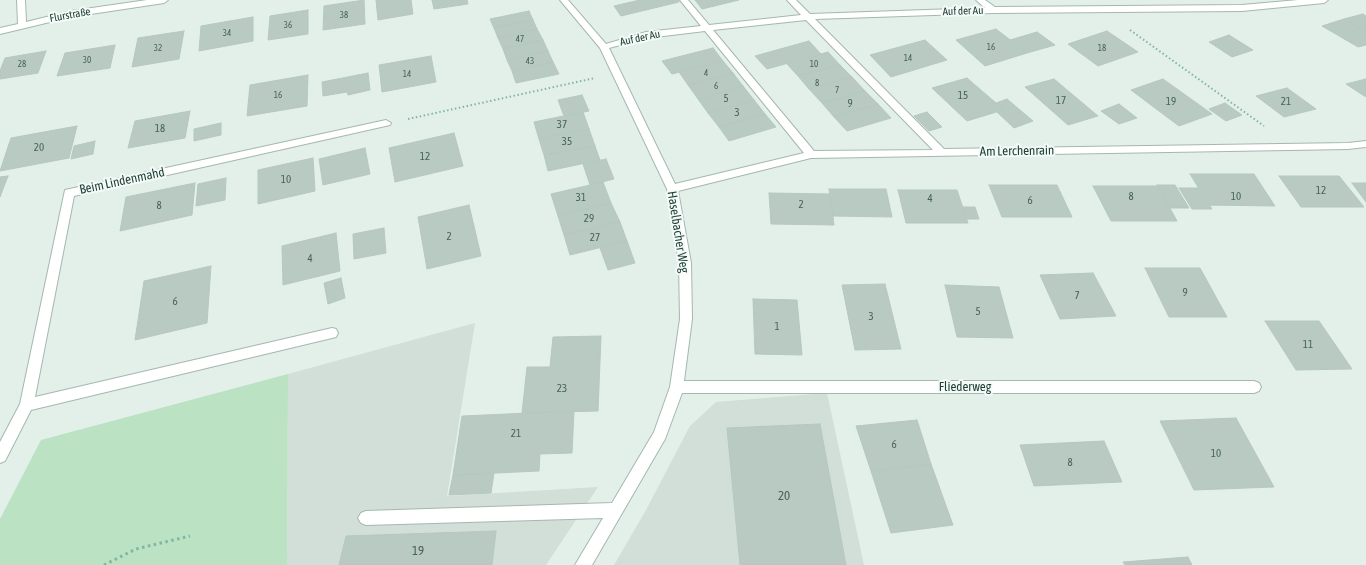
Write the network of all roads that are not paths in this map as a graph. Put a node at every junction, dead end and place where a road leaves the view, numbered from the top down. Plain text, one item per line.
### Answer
1 (21, 0) edge
2 (164, 0) edge
3 (564, 0) edge
4 (684, 0) edge
5 (791, 0) edge
6 (980, 0) edge
7 (1324, 0) edge
8 (993, 10) junction
9 (808, 17) junction
10 (22, 24) junction
11 (707, 27) junction
12 (0, 31) edge
13 (604, 47) junction
14 (386, 124) road end
15 (1366, 144) edge
16 (940, 152) junction
17 (811, 155) junction
18 (672, 189) junction
19 (332, 333) dead end
20 (677, 387) junction
21 (1254, 387) dead end
22 (27, 405) junction
23 (0, 456) edge
24 (614, 510) junction
25 (366, 518) dead end
26 (583, 565) edge

1 - 10 street
2 - 10 street, Flurstraße
3 - 13 street, Haselbacher Weg
4 - 11 street
5 - 9 street
6 - 8 street
7 - 8 street, Auf der Au
8 - 9 street, Auf der Au
9 - 11 street, Auf der Au
9 - 16 street
10 - 12 street, Flurstraße
11 - 13 street, Auf der Au
11 - 17 street
13 - 18 street, Haselbacher Weg
14 - 22 street, Beim Lindenmahd
15 - 16 street, Am Lerchenrain
16 - 17 street, Am Lerchenrain
17 - 18 street, Am Lerchenrain
18 - 20 street, Haselbacher Weg
19 - 22 street
20 - 21 street, Fliederweg
20 - 24 street, Haselbacher Weg
22 - 23 street, Beim Lindenmahd
24 - 25 street
24 - 26 street, Haselbacher Weg

